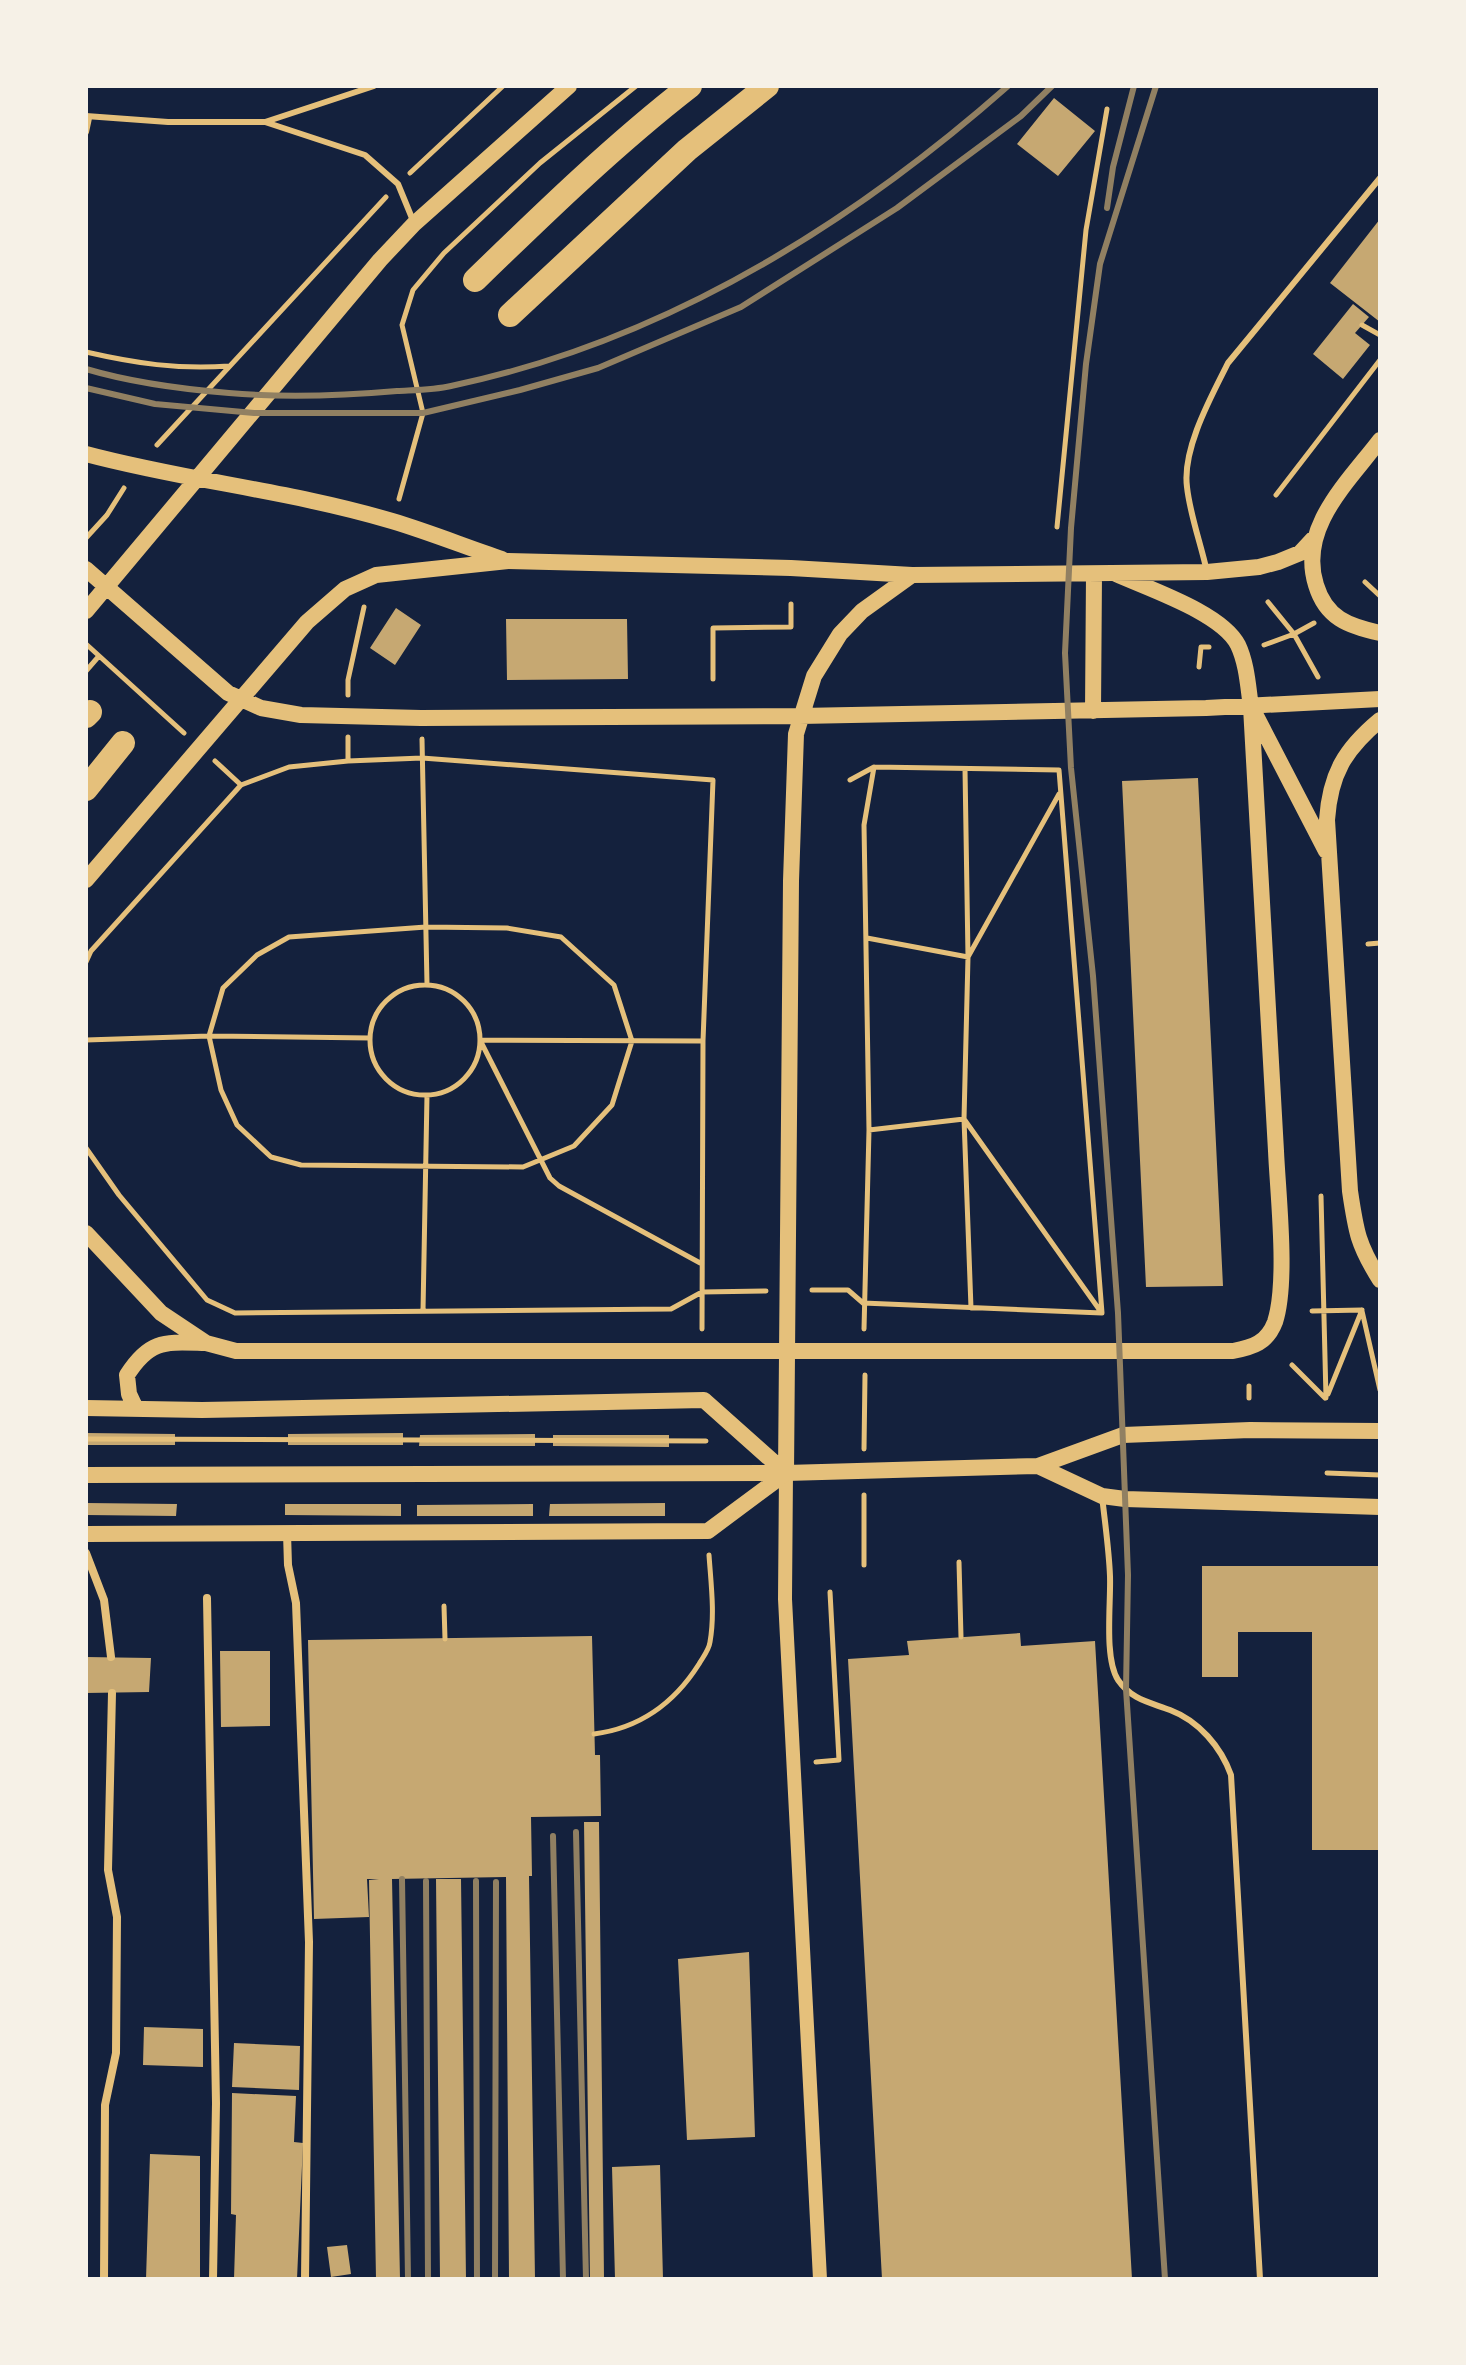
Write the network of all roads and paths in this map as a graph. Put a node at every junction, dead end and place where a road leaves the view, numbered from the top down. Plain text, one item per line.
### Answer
1 (374, 86) edge
2 (503, 86) edge
3 (569, 86) edge
4 (690, 86) edge
5 (767, 86) edge
6 (1107, 109) dead end
7 (87, 117) edge
8 (265, 122) junction
9 (86, 132) edge
10 (1380, 178) edge
11 (398, 184) junction
12 (414, 224) junction
13 (475, 280) dead end
14 (510, 315) dead end
15 (1362, 325) dead end
16 (1380, 335) edge
17 (86, 352) edge
18 (1380, 360) edge
19 (230, 366) junction
20 (1380, 440) edge
21 (86, 454) edge
22 (137, 467) junction
23 (196, 479) junction
24 (1276, 495) dead end
25 (1057, 527) dead end
26 (86, 538) edge
27 (1313, 539) junction
28 (508, 561) junction
29 (86, 569) edge
30 (1207, 572) junction
31 (1094, 574) junction
32 (1116, 574) junction
33 (912, 575) junction
34 (1365, 582) dead end
35 (106, 588) junction
36 (1380, 596) edge
37 (1268, 602) dead end
38 (791, 604) dead end
39 (364, 605) dead end
40 (86, 611) edge
41 (1318, 621) dead end
42 (1380, 633) edge
43 (1294, 634) junction
44 (86, 644) edge
45 (1264, 645) dead end
46 (1218, 647) dead end
47 (99, 656) junction
48 (1199, 667) dead end
49 (86, 671) edge
50 (1318, 677) dead end
51 (713, 679) dead end
52 (348, 680) dead end
53 (239, 699) junction
54 (1380, 699) edge
55 (1251, 707) junction
56 (1093, 711) junction
57 (800, 716) junction
58 (421, 718) junction
59 (1380, 720) edge
60 (123, 743) dead end
61 (199, 746) junction
62 (422, 758) junction
63 (874, 767) junction
64 (965, 768) junction
65 (850, 780) dead end
66 (241, 785) junction
67 (86, 789) edge
68 (1059, 794) junction
69 (1329, 858) junction
70 (86, 880) edge
71 (426, 927) junction
72 (867, 938) junction
73 (1380, 943) edge
74 (1368, 944) dead end
75 (968, 957) junction
76 (86, 962) edge
77 (427, 984) junction
78 (209, 1036) junction
79 (370, 1038) junction
80 (86, 1040) edge
81 (480, 1040) junction
82 (632, 1041) junction
83 (703, 1041) junction
84 (427, 1095) junction
85 (964, 1119) junction
86 (869, 1130) junction
87 (86, 1148) edge
88 (540, 1160) junction
89 (426, 1168) junction
90 (1321, 1196) dead end
91 (86, 1233) edge
92 (702, 1264) junction
93 (1380, 1280) edge
94 (789, 1291) junction
95 (702, 1292) junction
96 (863, 1303) junction
97 (971, 1308) junction
98 (1362, 1310) junction
99 (423, 1311) junction
100 (1312, 1311) dead end
101 (1326, 1312) junction
102 (1102, 1313) junction
103 (206, 1343) junction
104 (703, 1350) junction
105 (789, 1351) junction
106 (866, 1352) junction
107 (1292, 1365) dead end
108 (1249, 1386) dead end
109 (1380, 1390) edge
110 (1249, 1398) dead end
111 (1326, 1398) junction
112 (704, 1400) junction
113 (86, 1408) edge
114 (136, 1409) junction
115 (1380, 1431) edge
116 (86, 1439) edge
117 (706, 1441) junction
118 (1038, 1466) junction
119 (864, 1472) junction
120 (786, 1473) junction
121 (1327, 1473) dead end
122 (705, 1474) junction
123 (86, 1475) edge
124 (1380, 1475) edge
125 (1102, 1496) junction
126 (1380, 1507) edge
127 (708, 1531) junction
128 (287, 1532) junction
129 (86, 1534) edge
130 (86, 1553) edge
131 (959, 1562) dead end
132 (864, 1565) dead end
133 (830, 1592) dead end
134 (207, 1598) dead end
135 (444, 1606) dead end
136 (961, 1637) dead end
137 (445, 1639) dead end
138 (111, 1657) dead end
139 (112, 1693) dead end
140 (594, 1734) dead end
141 (792, 1763) junction
142 (104, 2279) edge
143 (213, 2279) edge
144 (305, 2279) edge
145 (820, 2279) edge
146 (1260, 2279) edge

1 - 8 lane
2 - 11 path
3 - 12 main road
4 - 13 highway
5 - 14 highway
6 - 25 path
7 - 8 lane
7 - 9 lane
8 - 11 lane
10 - 30 lane
11 - 12 lane
11 - 19 path
12 - 23 main road
15 - 16 path
17 - 19 path
18 - 24 path
19 - 22 path
20 - 27 main road
21 - 22 main road
22 - 23 main road
22 - 26 path
23 - 28 main road
23 - 35 main road
27 - 30 main road
27 - 42 main road
28 - 33 main road
28 - 53 main road
29 - 35 main road
30 - 32 main road
31 - 32 main road
31 - 33 main road
31 - 56 main road
32 - 55 main road
33 - 57 main road
34 - 36 path
35 - 40 main road
35 - 53 main road
37 - 43 path
38 - 51 path
39 - 52 path
41 - 43 path
43 - 45 path
43 - 50 path
44 - 47 path
46 - 48 path
47 - 49 path
47 - 61 path
53 - 58 main road
53 - 61 main road
54 - 55 main road
55 - 56 main road
55 - 69 main road
55 - 106 main road
56 - 57 main road
57 - 58 main road
57 - 94 main road
58 - 62 path
59 - 69 main road
60 - 67 highway
61 - 66 path
61 - 70 main road
62 - 66 path
62 - 71 path
62 - 83 path
63 - 64 path
63 - 65 path
63 - 72 path
64 - 68 path
64 - 75 path
66 - 76 path
68 - 75 path
68 - 102 path
69 - 93 main road
71 - 77 path
71 - 78 path
71 - 82 path
72 - 75 path
72 - 86 path
73 - 74 path
75 - 85 path
77 - 79 path
77 - 81 path
78 - 79 path
78 - 80 path
78 - 89 path
79 - 84 path
81 - 82 path
81 - 84 path
81 - 88 path
82 - 83 path
82 - 88 path
83 - 92 path
84 - 89 path
85 - 86 path
85 - 97 path
85 - 102 path
86 - 96 path
87 - 99 path
88 - 89 path
88 - 92 path
89 - 99 path
90 - 101 path
91 - 103 main road
92 - 95 path
94 - 95 path
94 - 96 path
94 - 105 main road
95 - 99 path
95 - 104 path
96 - 97 path
96 - 106 path
97 - 102 path
98 - 101 path
98 - 109 path
98 - 111 path
100 - 101 path
101 - 111 path
103 - 104 main road
103 - 114 main road
104 - 105 main road
105 - 106 main road
105 - 120 main road
106 - 119 path
107 - 111 path
108 - 110 path
112 - 114 main road
112 - 117 path
112 - 120 main road
113 - 114 main road
115 - 118 main road
116 - 117 path
117 - 122 path
118 - 119 main road
118 - 125 main road
119 - 120 main road
119 - 132 path
120 - 122 main road
120 - 127 main road
120 - 141 street
121 - 124 path
122 - 123 main road
125 - 126 main road
125 - 146 lane
127 - 128 main road
127 - 140 path
128 - 129 main road
128 - 144 street
130 - 138 street
131 - 136 path
133 - 141 path
134 - 143 street
135 - 137 path
139 - 142 street
141 - 145 street

